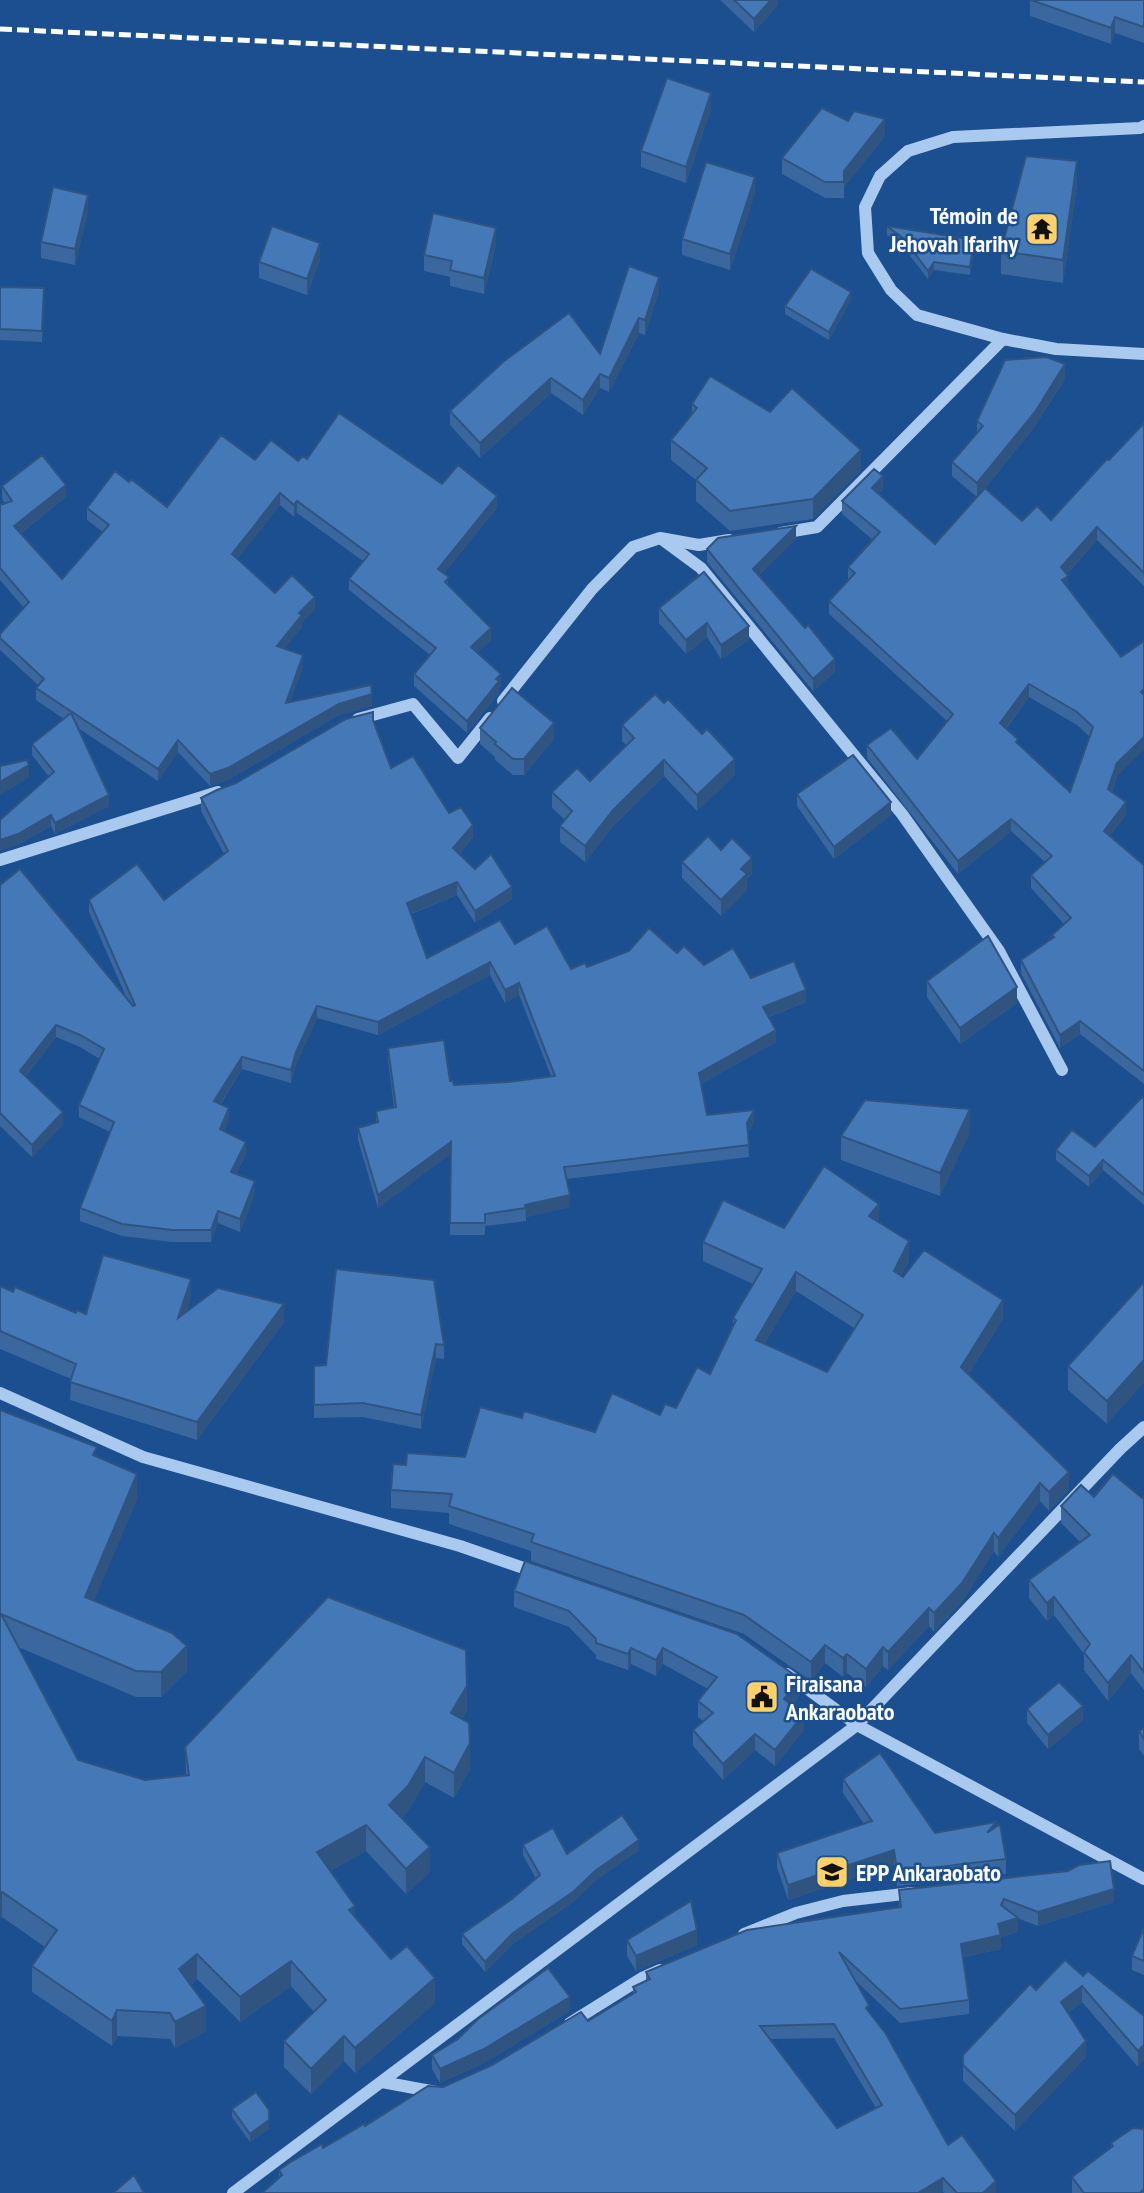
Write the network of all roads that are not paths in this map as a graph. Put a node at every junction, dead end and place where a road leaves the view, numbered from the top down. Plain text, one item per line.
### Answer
1 (1144, 126) edge
2 (1003, 339) junction
3 (1144, 354) edge
4 (773, 534) edge
5 (660, 538) junction
6 (748, 538) edge
7 (343, 723) edge
8 (232, 788) edge
9 (0, 860) edge
10 (1062, 1070) dead end
11 (0, 1393) edge
12 (1144, 1427) edge
13 (549, 1577) edge
14 (773, 1664) edge
15 (857, 1725) junction
16 (1144, 1879) edge
17 (920, 1892) edge
18 (737, 1937) edge
19 (678, 1962) edge
20 (557, 2030) edge
21 (382, 2082) junction
22 (451, 2087) edge
23 (233, 2193) edge

1 - 2 street
2 - 3 street
2 - 4 street
5 - 6 street
5 - 7 street
5 - 10 street
8 - 9 street
11 - 13 street
12 - 15 street
14 - 15 street
15 - 16 street
15 - 21 street
17 - 18 street
19 - 20 street
21 - 22 street
21 - 23 street

